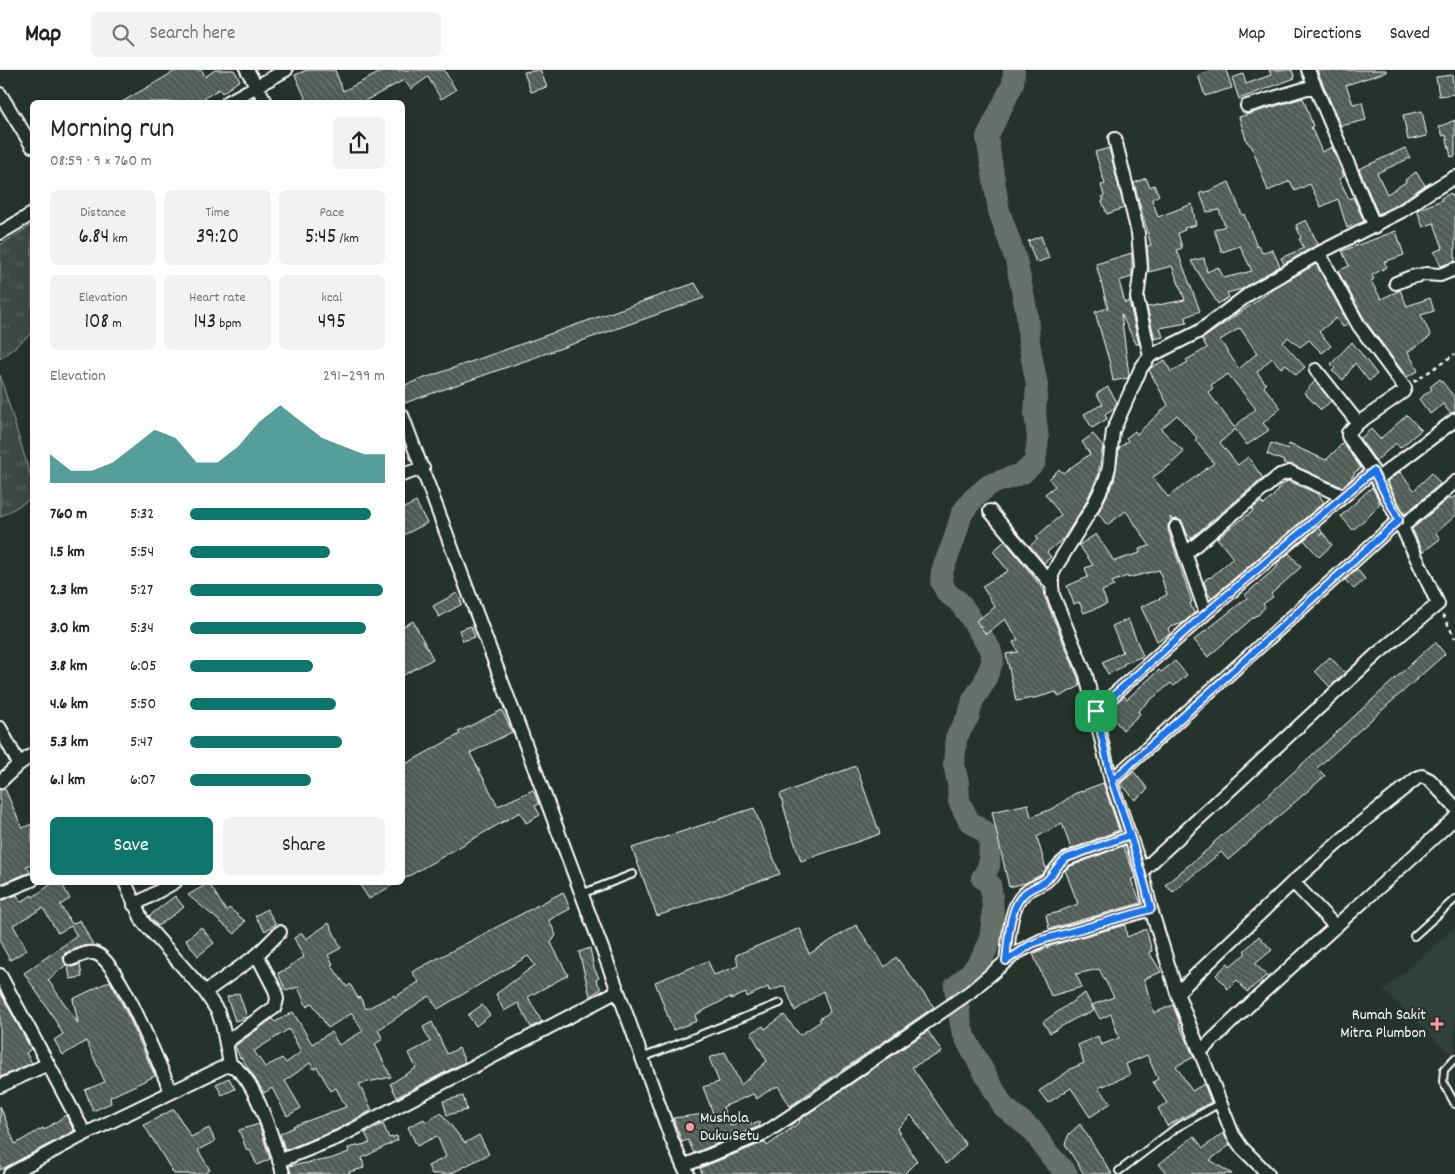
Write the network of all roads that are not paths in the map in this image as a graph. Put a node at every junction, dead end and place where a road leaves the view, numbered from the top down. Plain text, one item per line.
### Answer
1 (247, 70) edge
2 (286, 70) edge
3 (1308, 70) edge
4 (256, 86) junction
5 (1314, 86) junction
6 (0, 94) edge
7 (232, 100) edge
8 (265, 100) edge
9 (1247, 106) dead end
10 (1115, 140) dead end
11 (30, 143) edge
12 (1455, 177) edge
13 (30, 215) edge
14 (1374, 226) junction
15 (0, 233) edge
16 (1320, 253) junction
17 (1455, 268) edge
18 (1396, 283) dead end
19 (1150, 356) junction
20 (1316, 370) dead end
21 (1455, 420) edge
22 (405, 423) edge
23 (1358, 423) junction
24 (423, 468) junction
25 (405, 474) edge
26 (1375, 475) junction
27 (1455, 482) edge
28 (1342, 496) junction
29 (990, 511) dead end
30 (1400, 523) junction
31 (1176, 527) dead end
32 (1186, 554) junction
33 (1052, 585) junction
34 (1206, 613) junction
35 (1096, 711) junction
36 (0, 728) edge
37 (30, 756) edge
38 (19, 764) junction
39 (1112, 781) junction
40 (0, 782) edge
41 (1455, 807) edge
42 (1455, 818) edge
43 (1130, 835) junction
44 (1142, 871) junction
45 (633, 874) dead end
46 (30, 881) edge
47 (1293, 882) junction
48 (126, 885) edge
49 (170, 885) edge
50 (0, 894) edge
51 (581, 894) junction
52 (1455, 899) edge
53 (134, 905) junction
54 (1151, 909) junction
55 (1336, 927) junction
56 (280, 932) dead end
57 (1414, 936) dead end
58 (257, 955) junction
59 (71, 959) dead end
60 (1006, 961) junction
61 (0, 975) edge
62 (618, 990) junction
63 (205, 992) junction
64 (1177, 993) junction
65 (780, 1003) dead end
66 (226, 1042) junction
67 (1201, 1051) junction
68 (642, 1058) junction
69 (1455, 1058) edge
70 (48, 1064) junction
71 (230, 1064) junction
72 (0, 1086) edge
73 (174, 1090) junction
74 (1220, 1103) junction
75 (1455, 1104) edge
76 (85, 1134) junction
77 (281, 1168) edge
78 (685, 1170) edge
79 (1119, 1171) dead end
80 (10, 1174) edge
81 (1268, 1174) edge

1 - 4 street
2 - 4 street
3 - 5 street
4 - 7 street
4 - 8 street
5 - 9 street
5 - 14 street
6 - 11 street
10 - 19 street
12 - 14 street
13 - 15 street
14 - 16 street
16 - 19 street
16 - 23 street
17 - 18 street
19 - 33 street
20 - 23 street
21 - 26 street
22 - 24 street
23 - 26 street
24 - 25 street
24 - 51 street
26 - 28 street
26 - 30 street
27 - 30 street
28 - 32 street
28 - 34 street
29 - 33 street
30 - 39 street
30 - 44 street
31 - 32 street
32 - 34 street
33 - 35 street
34 - 35 street
35 - 39 street
36 - 38 street
37 - 38 street
38 - 40 street
39 - 43 street
41 - 47 street
42 - 55 street
43 - 44 street
43 - 60 street
44 - 54 street
45 - 51 lane
46 - 50 street
47 - 55 street
47 - 64 street
48 - 53 street
49 - 53 street
51 - 62 street
52 - 57 lane
53 - 63 street
54 - 60 street
54 - 64 street
55 - 67 street
56 - 58 street
58 - 63 street
58 - 66 street
59 - 73 street
60 - 78 street
61 - 70 street
62 - 68 street
62 - 77 street
63 - 66 street
64 - 67 street
65 - 68 lane
66 - 71 street
67 - 74 street
68 - 78 street
69 - 75 lane
70 - 72 street
70 - 76 street
71 - 73 street
71 - 77 street
73 - 76 street
74 - 79 lane
74 - 81 street
76 - 80 street

